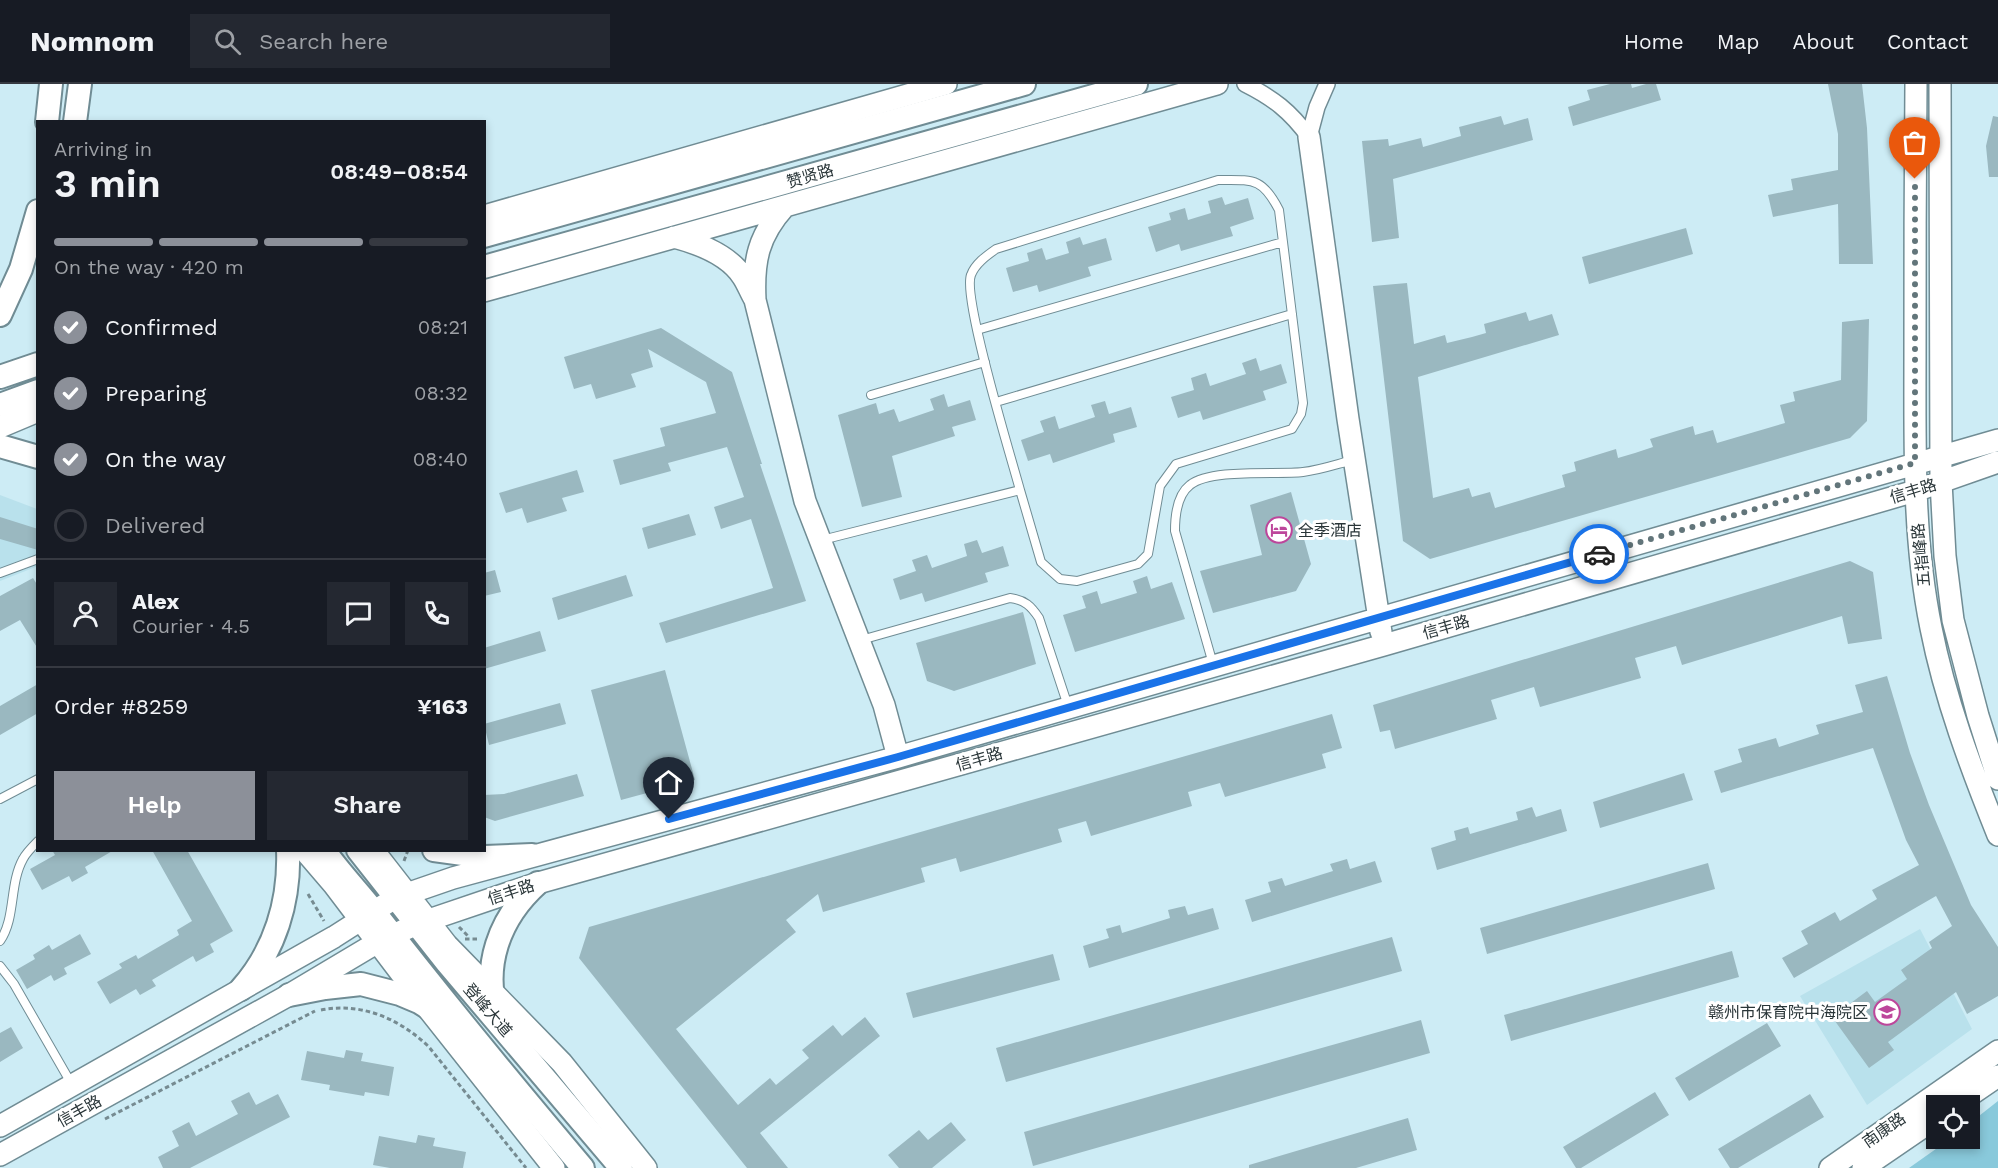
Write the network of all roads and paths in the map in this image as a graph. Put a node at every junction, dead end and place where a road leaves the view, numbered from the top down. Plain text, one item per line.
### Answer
1 (51, 84) edge
2 (80, 84) edge
3 (946, 84) edge
4 (1024, 84) edge
5 (1136, 84) edge
6 (1217, 84) edge
7 (1245, 84) edge
8 (1327, 84) edge
9 (1916, 84) edge
10 (1940, 84) edge
11 (46, 120) edge
12 (75, 120) edge
13 (1309, 137) junction
14 (785, 206) junction
15 (486, 215) edge
16 (36, 218) edge
17 (486, 235) edge
18 (674, 237) junction
19 (1283, 242) junction
20 (486, 266) edge
21 (486, 290) edge
22 (755, 300) junction
23 (1292, 314) junction
24 (0, 315) edge
25 (977, 330) junction
26 (36, 356) edge
27 (985, 362) junction
28 (36, 365) edge
29 (0, 367) edge
30 (0, 377) edge
31 (36, 393) edge
32 (871, 395) dead end
33 (996, 402) junction
34 (0, 405) edge
35 (36, 412) edge
36 (0, 427) edge
37 (1998, 440) edge
38 (0, 446) edge
39 (1942, 455) junction
40 (36, 456) edge
41 (1355, 460) junction
42 (1998, 462) edge
43 (1915, 463) junction
44 (1941, 482) junction
45 (1020, 490) junction
46 (1915, 490) junction
47 (820, 541) junction
48 (36, 560) edge
49 (0, 573) edge
50 (1378, 618) junction
51 (859, 641) junction
52 (1384, 645) junction
53 (1213, 665) junction
54 (1069, 707) junction
55 (898, 757) junction
56 (1998, 779) edge
57 (36, 780) edge
58 (0, 799) edge
59 (1998, 835) edge
60 (36, 843) edge
61 (288, 852) edge
62 (306, 852) edge
63 (325, 852) edge
64 (360, 852) edge
65 (374, 852) edge
66 (407, 852) edge
67 (449, 852) edge
68 (532, 855) junction
69 (404, 862) dead end
70 (538, 883) junction
71 (401, 896) junction
72 (367, 915) junction
73 (423, 922) junction
74 (385, 938) junction
75 (0, 941) edge
76 (0, 966) edge
77 (241, 989) junction
78 (492, 992) junction
79 (289, 995) junction
80 (425, 1005) junction
81 (500, 1023) junction
82 (474, 1036) junction
83 (1998, 1051) edge
84 (1998, 1076) edge
85 (73, 1085) junction
86 (1970, 1095) edge
87 (105, 1119) dead end
88 (1926, 1125) edge
89 (0, 1126) edge
90 (0, 1155) edge
91 (526, 1168) edge
92 (554, 1168) edge
93 (583, 1168) edge
94 (621, 1168) edge
95 (646, 1168) edge
96 (1830, 1168) edge
97 (1863, 1168) edge

1 - 11 main road
2 - 12 main road
3 - 15 main road
4 - 17 main road, 赞贤路
5 - 20 main road, 赞贤路
6 - 14 main road
7 - 13 street
8 - 13 street
9 - 43 main road, 五指峰路
10 - 39 main road, 五指峰路
13 - 41 main road
14 - 18 main road
14 - 22 main road
16 - 24 main road
18 - 21 main road
18 - 22 main road
19 - 23 lane
19 - 25 lane
19 - 25 lane
22 - 47 main road
23 - 33 lane
23 - 45 lane
25 - 27 lane
26 - 29 main road
27 - 32 lane
27 - 33 lane
28 - 30 main road
31 - 34 main road
33 - 45 lane
35 - 36 main road
37 - 39 main road, 信丰路
38 - 40 main road
39 - 43 main road, 信丰路
39 - 44 main road, 五指峰路
41 - 50 main road
41 - 53 lane
42 - 44 main road, 信丰路
43 - 46 main road, 五指峰路
43 - 50 main road, 信丰路
44 - 46 main road, 信丰路
44 - 56 main road, 五指峰路
45 - 47 lane
46 - 52 main road, 信丰路
46 - 59 main road, 五指峰路
47 - 51 main road
48 - 49 lane
50 - 52 main road
50 - 53 main road, 信丰路
51 - 54 lane
51 - 55 main road
52 - 70 main road, 信丰路
53 - 54 main road, 信丰路
54 - 55 main road, 信丰路
55 - 68 main road, 信丰路
57 - 58 lane
60 - 75 lane
61 - 77 main road
62 - 72 main road
63 - 72 main road, 登峰大道
64 - 71 main road, 登峰大道
65 - 71 main road
66 - 69 path
67 - 68 main road
68 - 71 main road, 信丰路
70 - 73 main road, 信丰路
70 - 78 main road
71 - 72 main road, 信丰路
71 - 73 main road, 登峰大道
72 - 74 main road, 登峰大道
72 - 77 main road, 信丰路
73 - 74 main road, 信丰路
73 - 78 main road
73 - 81 main road, 登峰大道
74 - 79 main road, 信丰路
74 - 80 main road
74 - 82 main road, 登峰大道
76 - 85 lane
77 - 85 main road, 信丰路
78 - 81 main road
78 - 95 main road
79 - 80 main road
79 - 90 main road, 信丰路
80 - 82 main road
80 - 92 main road
81 - 94 main road, 登峰大道
82 - 93 main road, 登峰大道
83 - 96 main road, 南康路
84 - 86 main road
85 - 89 main road, 信丰路
87 - 91 path
88 - 97 main road, 南康路

